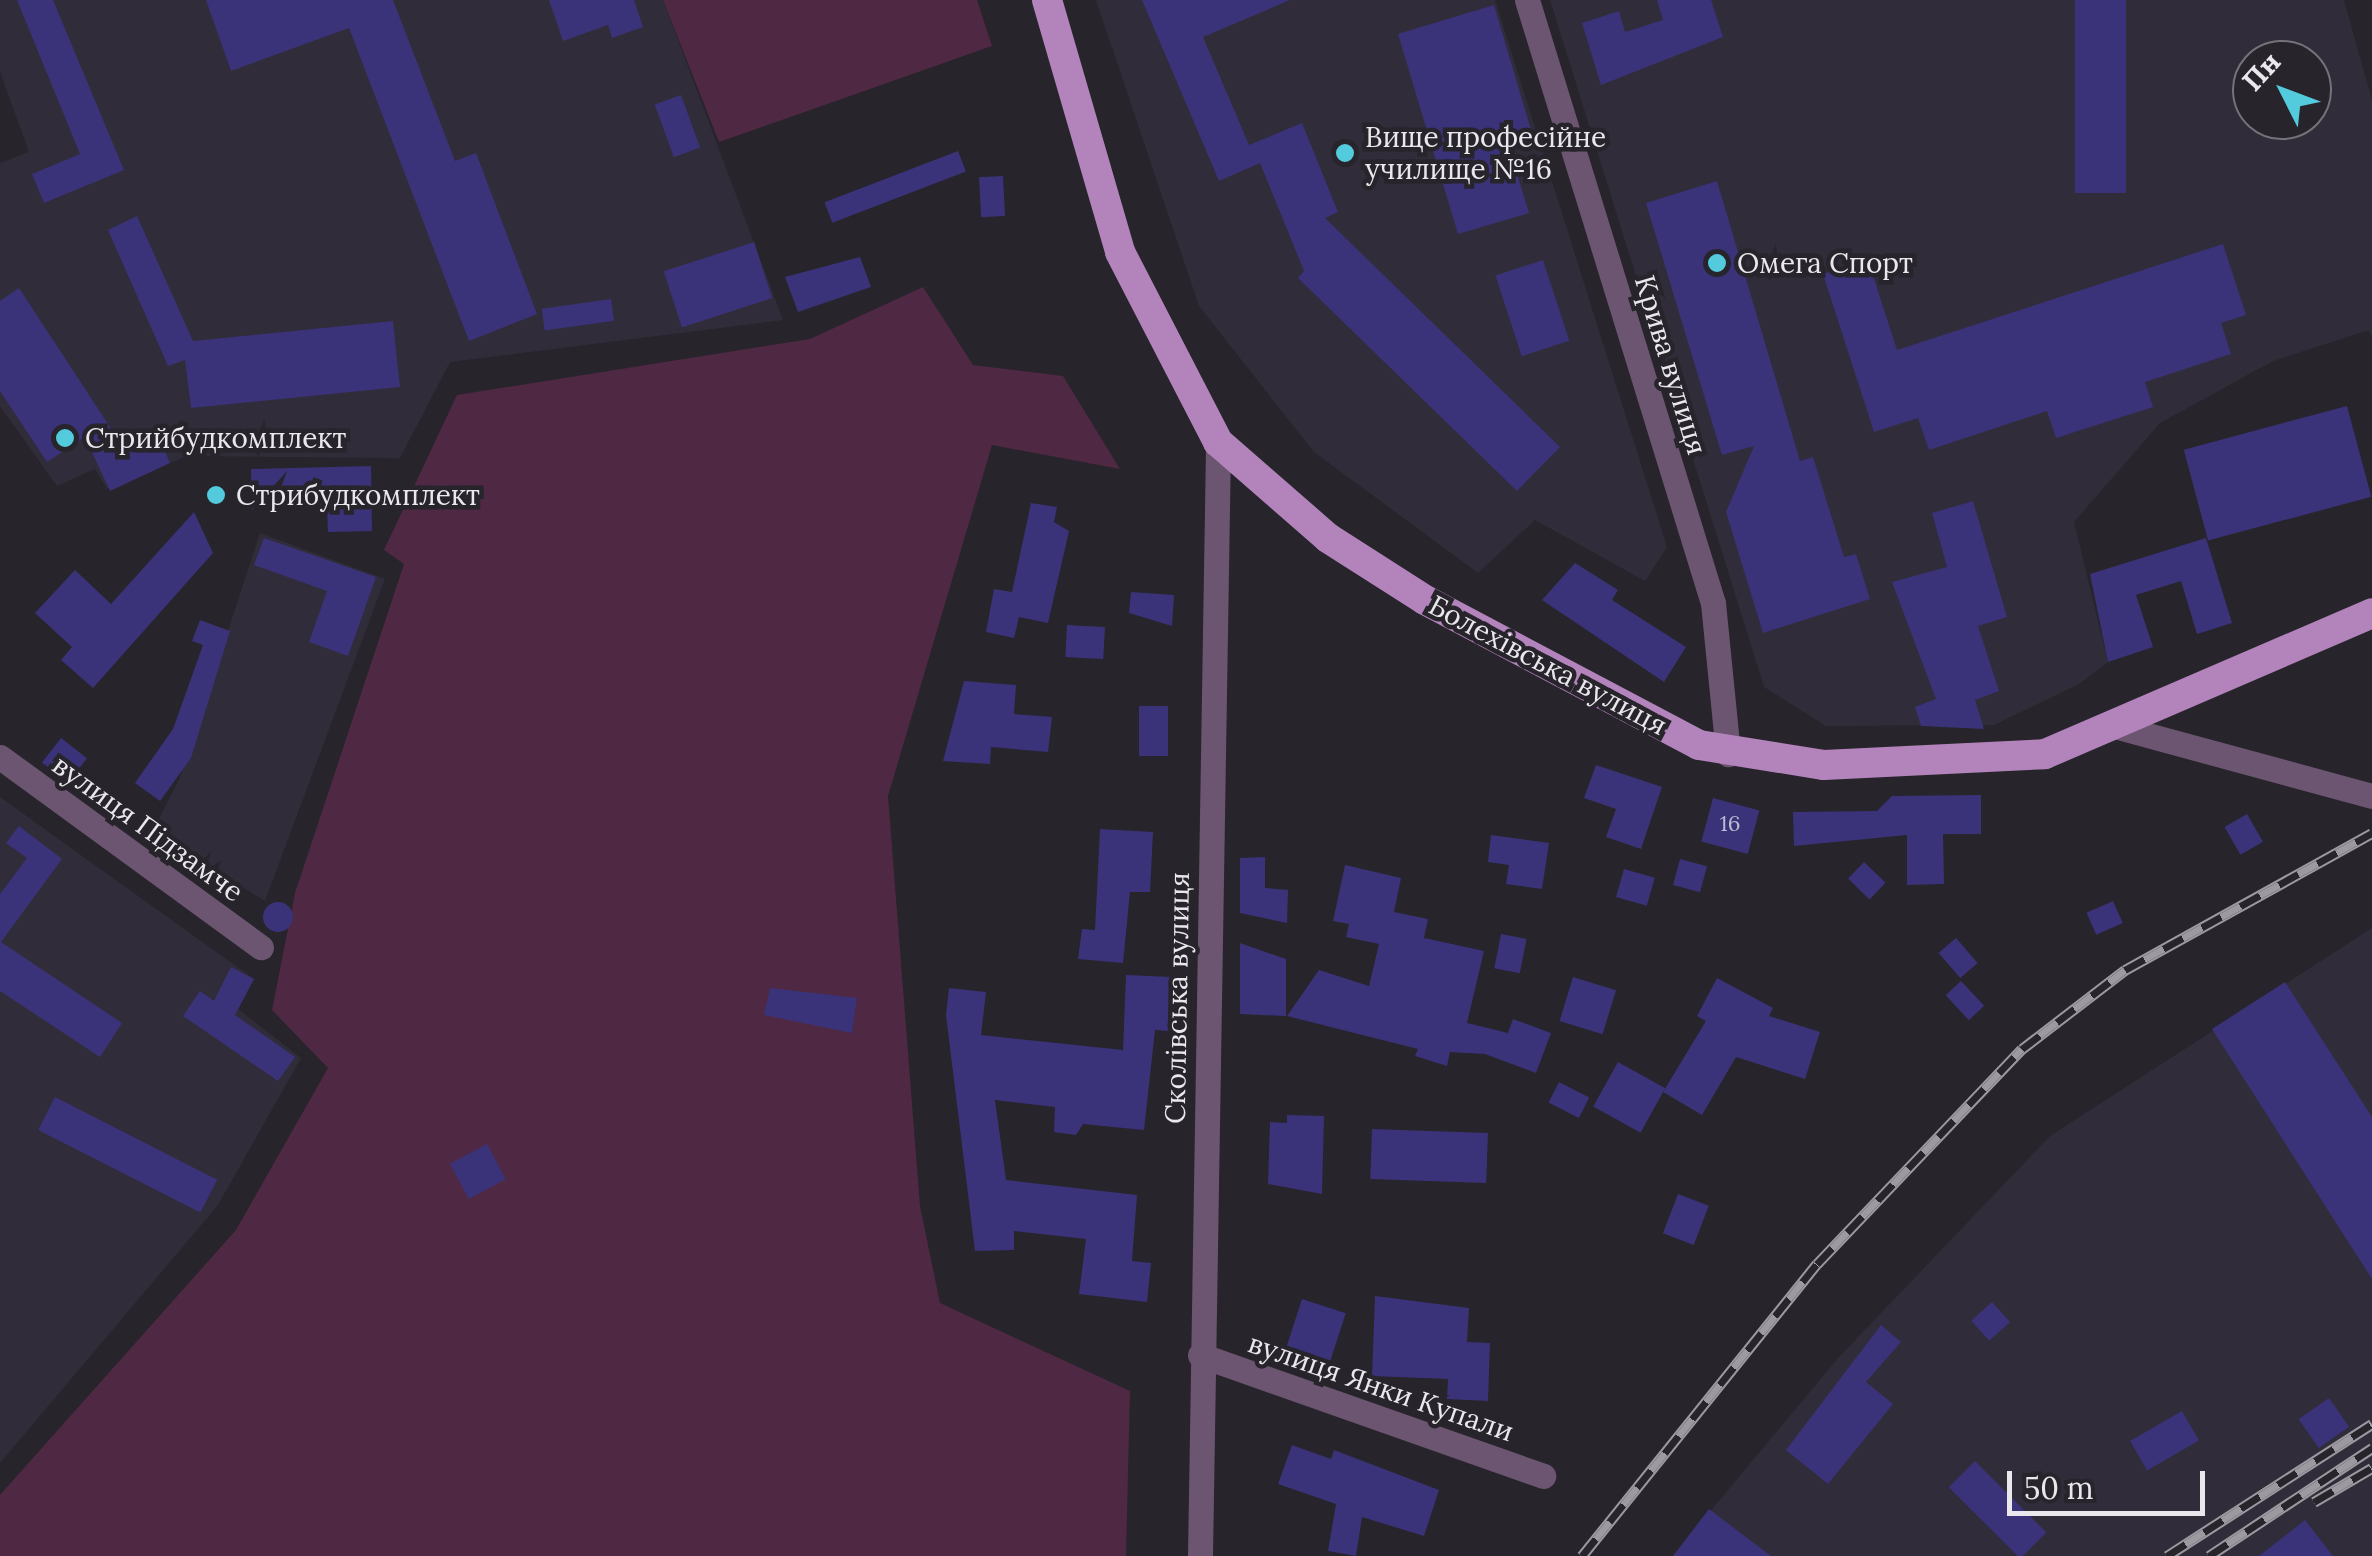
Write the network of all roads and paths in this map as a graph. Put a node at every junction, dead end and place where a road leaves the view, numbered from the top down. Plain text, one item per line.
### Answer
1 (1047, 0) edge
2 (1526, 0) edge
3 (1218, 442) junction
4 (2372, 613) edge
5 (2118, 727) junction
6 (1728, 754) junction
7 (0, 757) edge
8 (2372, 796) edge
9 (261, 947) dead end
10 (1200, 1356) junction
11 (1542, 1476) dead end
12 (1200, 1556) edge

1 - 3 main road, Болехівська вулиця
2 - 6 street, Крива вулиця
3 - 6 main road, Болехівська вулиця
3 - 10 street, Сколівська вулиця
4 - 5 main road, Болехівська вулиця
5 - 6 main road, Болехівська вулиця
5 - 8 street
7 - 9 street, вулиця Підзамче
10 - 11 street, вулиця Янки Купали
10 - 12 street, Сколівська вулиця

